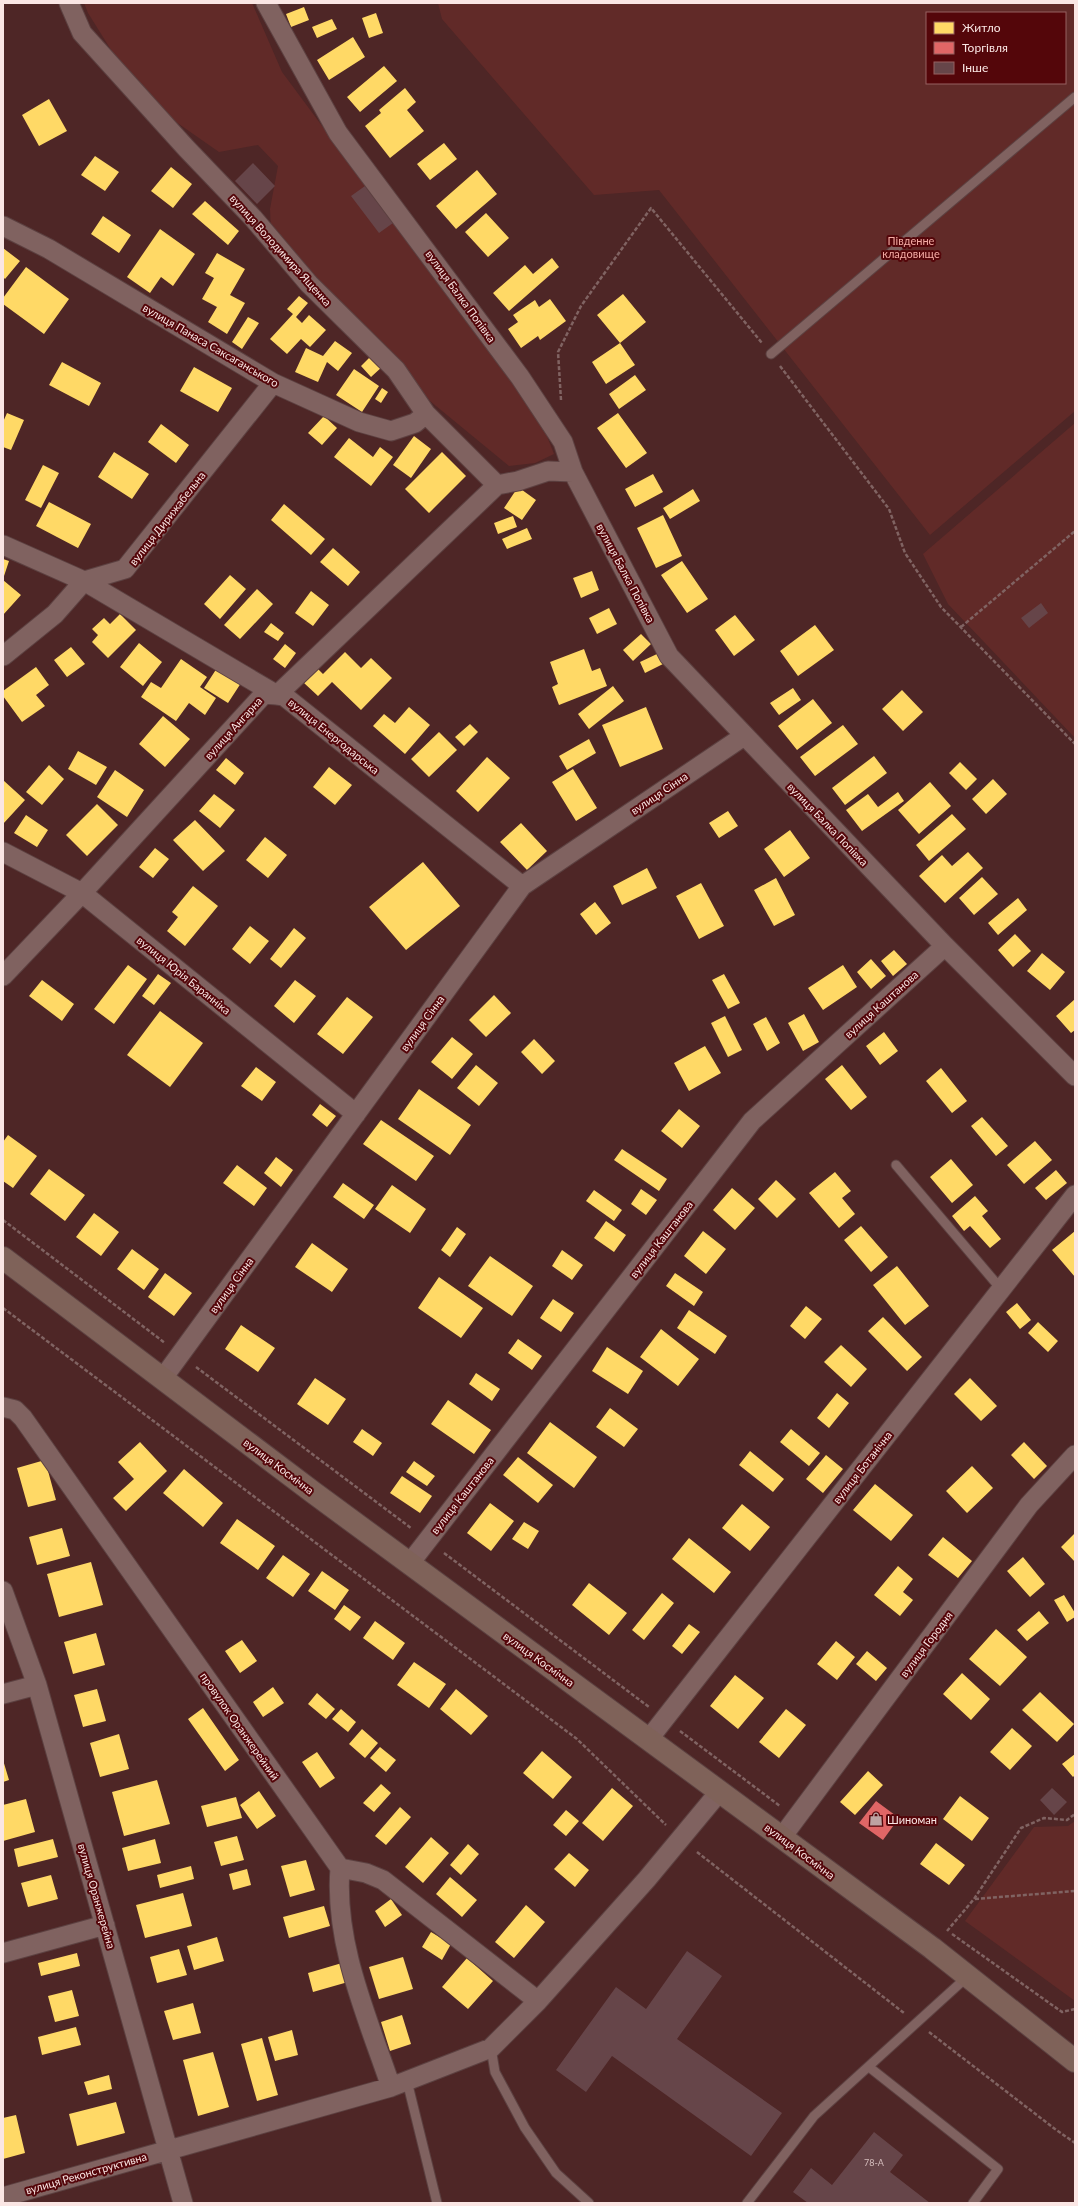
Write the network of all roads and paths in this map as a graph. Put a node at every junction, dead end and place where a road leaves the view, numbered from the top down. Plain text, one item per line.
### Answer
1 (69, 3) edge
2 (266, 3) edge
3 (1075, 97) edge
4 (3, 226) edge
5 (771, 354) junction
6 (274, 383) junction
7 (561, 404) dead end
8 (426, 414) junction
9 (573, 472) junction
10 (497, 485) junction
11 (1075, 531) edge
12 (3, 546) edge
13 (84, 581) junction
14 (961, 627) junction
15 (3, 656) edge
16 (277, 694) junction
17 (744, 736) junction
18 (1075, 744) edge
19 (3, 852) edge
20 (522, 886) junction
21 (82, 893) junction
22 (945, 946) junction
23 (3, 976) edge
24 (1075, 1076) edge
25 (356, 1114) junction
26 (896, 1165) dead end
27 (1075, 1195) edge
28 (3, 1220) edge
29 (3, 1258) edge
30 (1001, 1289) junction
31 (3, 1308) edge
32 (180, 1355) junction
33 (163, 1378) junction
34 (3, 1407) edge
35 (1075, 1455) edge
36 (428, 1540) junction
37 (410, 1563) junction
38 (3, 1591) edge
39 (37, 1685) junction
40 (3, 1694) edge
41 (664, 1719) junction
42 (648, 1740) junction
43 (720, 1791) junction
44 (1075, 1814) edge
45 (796, 1818) junction
46 (782, 1837) junction
47 (680, 1839) junction
48 (340, 1868) junction
49 (1075, 1891) edge
50 (974, 1899) junction
51 (105, 1925) junction
52 (942, 1926) dead end
53 (948, 1930) junction
54 (932, 1948) junction
55 (3, 1953) edge
56 (968, 1976) junction
57 (538, 2001) junction
58 (1075, 2009) edge
59 (917, 2023) junction
60 (491, 2048) junction
61 (1075, 2061) edge
62 (869, 2067) junction
63 (399, 2084) junction
64 (1075, 2143) edge
65 (169, 2150) junction
66 (3, 2197) edge
67 (184, 2203) edge
68 (437, 2203) edge
69 (589, 2203) edge
70 (746, 2203) edge
71 (973, 2203) edge

1 - 8 street, вулиця Володимира Ященка
2 - 9 street, вулиця Балка Попівка
3 - 5 lane
4 - 6 street, вулиця Панаса Саксаганського
5 - 7 path
5 - 14 path
6 - 8 street, вулиця Панаса Саксаганського
6 - 13 street, вулиця Дирижабельна
8 - 10 street, вулиця Володимира Ященка
9 - 10 street
9 - 17 street, вулиця Балка Попівка
10 - 16 street, вулиця Ангарна
11 - 14 path
12 - 13 street, вулиця Енергодарська
13 - 15 street
13 - 16 street, вулиця Енергодарська
14 - 18 path
16 - 20 street, вулиця Енергодарська
16 - 21 street, вулиця Ангарна
17 - 20 street, вулиця Сінна
17 - 22 street, вулиця Балка Попівка
19 - 21 street, вулиця Юрія Баранніка
20 - 25 street, вулиця Сінна
21 - 23 street, вулиця Ангарна
21 - 25 street, вулиця Юрія Баранніка
22 - 24 street, вулиця Балка Попівка
22 - 36 street, вулиця Каштанова
25 - 32 street, вулиця Сінна
26 - 30 lane
27 - 30 street, вулиця Ботанічна
28 - 32 path
29 - 33 main road, вулиця Космічна
30 - 41 street, вулиця Ботанічна
31 - 47 path
32 - 33 street, вулиця Сінна
32 - 36 path
33 - 37 main road, вулиця Космічна
34 - 48 street, провулок Оранжерейний
35 - 45 street, вулиця Городня
36 - 37 street, вулиця Каштанова
36 - 41 path
37 - 42 main road, вулиця Космічна
38 - 39 street, вулиця Оранжерейна
39 - 40 street
39 - 51 street, вулиця Оранжерейна
41 - 42 street, вулиця Ботанічна
41 - 45 path
42 - 43 main road, вулиця Космічна
43 - 46 main road, вулиця Космічна
43 - 47 street
44 - 50 path
45 - 46 street, вулиця Городня
46 - 54 main road, вулиця Космічна
47 - 57 street
47 - 59 path
48 - 57 street
48 - 63 street
49 - 50 path
50 - 53 path
51 - 55 street
51 - 65 street, вулиця Оранжерейна
52 - 53 path
53 - 54 path
53 - 58 path
54 - 56 main road, вулиця Космічна
56 - 59 lane
56 - 61 main road, вулиця Космічна
57 - 60 street
59 - 62 lane
59 - 64 path
60 - 63 street, вулиця Реконструктивна
60 - 69 lane
62 - 70 lane
62 - 71 lane
63 - 65 street, вулиця Реконструктивна
63 - 68 lane
65 - 66 street, вулиця Реконструктивна
65 - 67 street, вулиця Оранжерейна

